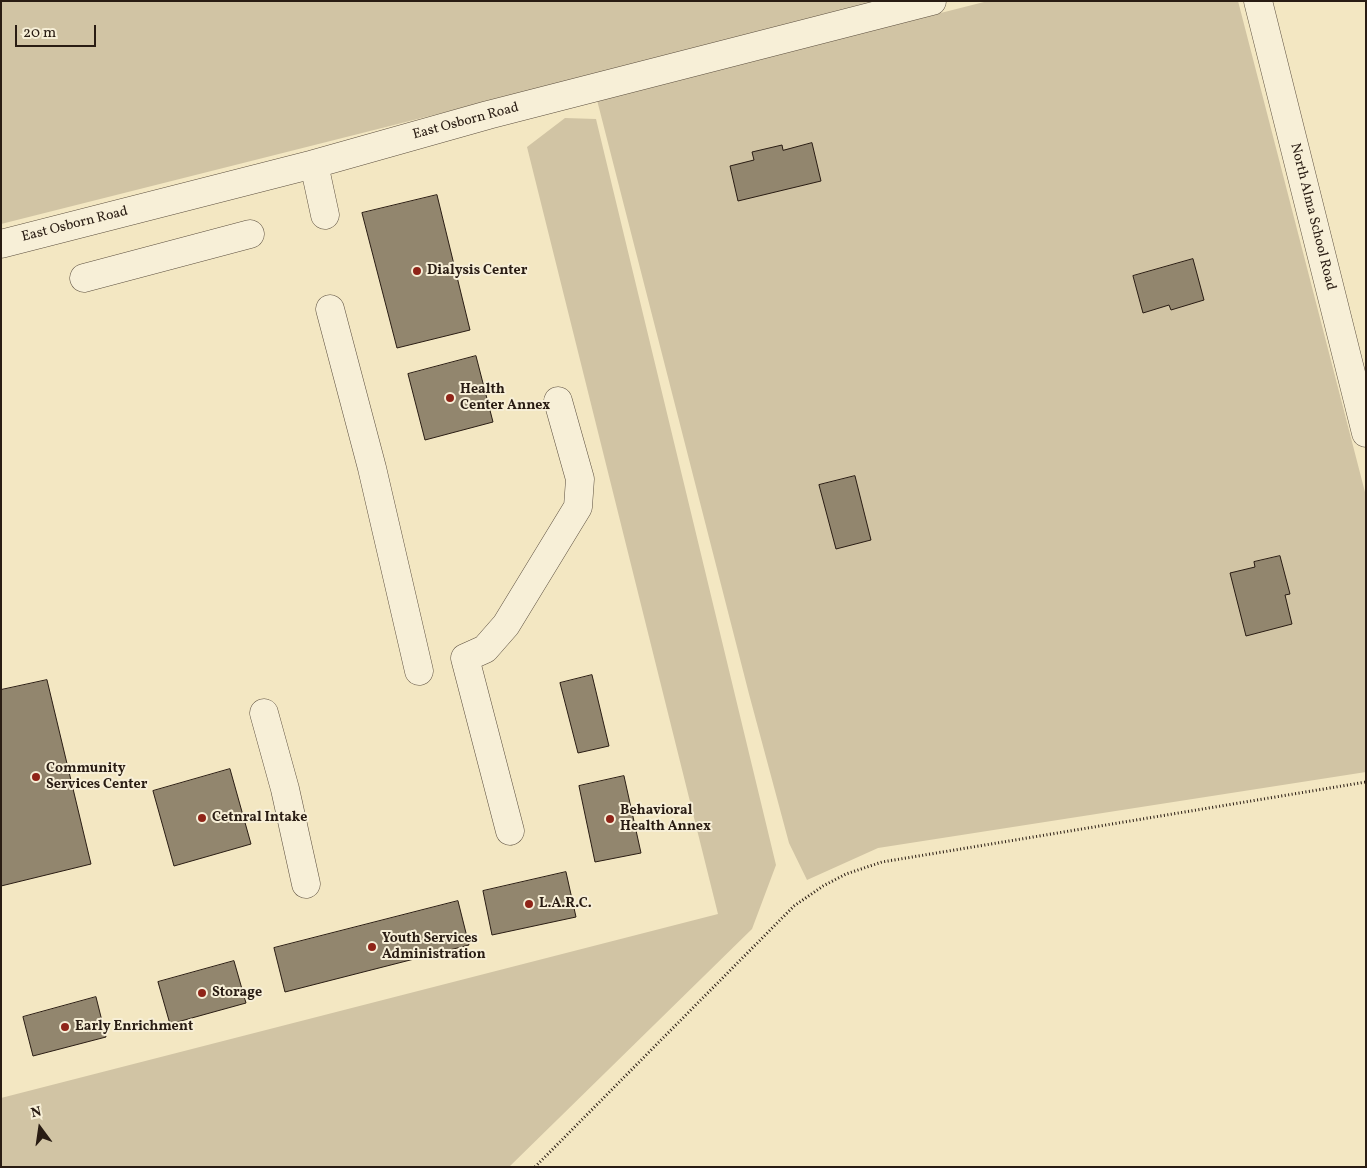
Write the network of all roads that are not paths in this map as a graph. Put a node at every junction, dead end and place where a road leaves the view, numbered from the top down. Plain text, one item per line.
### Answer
1 (932, 1) edge
2 (1258, 1) edge
3 (314, 164) junction
4 (326, 215) dead end
5 (250, 234) dead end
6 (1, 244) edge
7 (84, 278) dead end
8 (330, 309) dead end
9 (558, 401) dead end
10 (1366, 433) edge
11 (419, 671) dead end
12 (264, 713) dead end
13 (510, 831) dead end
14 (306, 884) dead end

1 - 3 street, East Osborn Road
2 - 10 street, North Alma School Road
3 - 4 street
3 - 6 street, East Osborn Road
5 - 7 street
8 - 11 street
9 - 13 street
12 - 14 street

